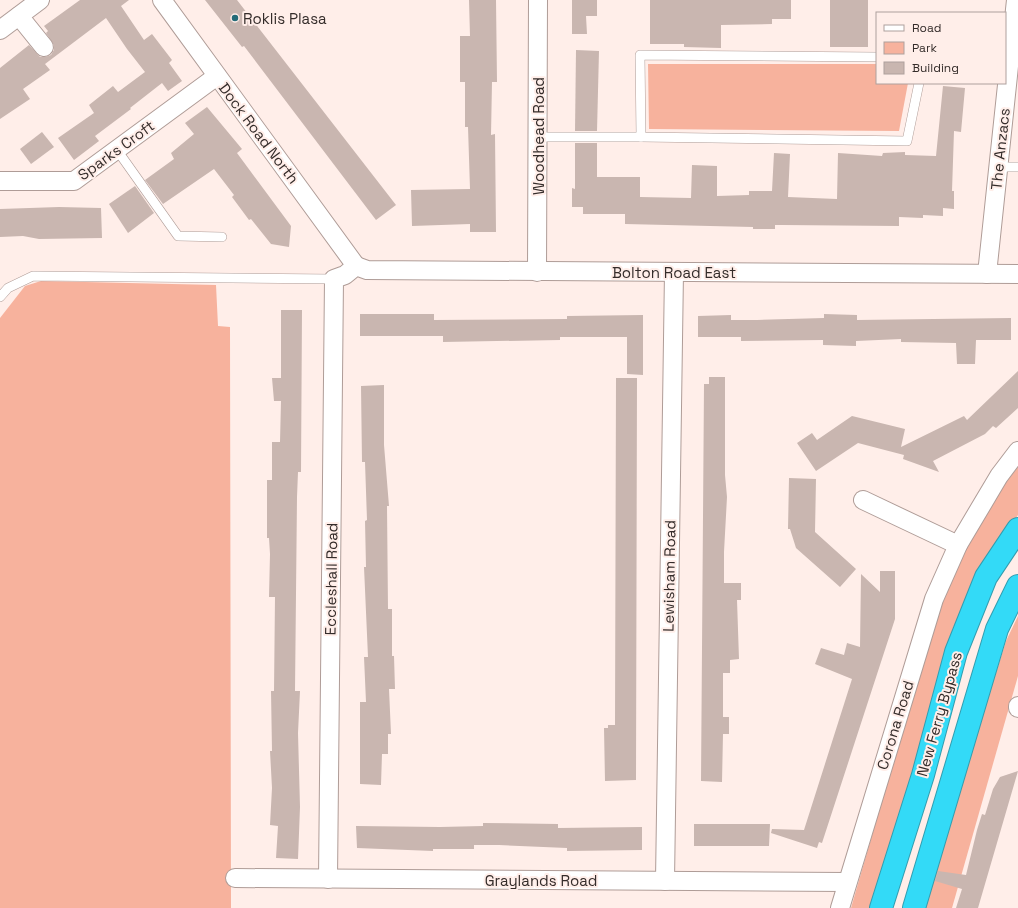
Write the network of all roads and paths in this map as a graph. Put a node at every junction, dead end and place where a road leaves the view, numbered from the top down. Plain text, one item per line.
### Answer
1 (40, 0) edge
2 (162, 0) edge
3 (538, 0) edge
4 (1016, 0) edge
5 (19, 16) junction
6 (0, 30) edge
7 (44, 47) dead end
8 (876, 57) edge
9 (217, 76) junction
10 (1006, 80) edge
11 (919, 84) edge
12 (1006, 84) edge
13 (538, 137) junction
14 (641, 138) junction
15 (117, 150) junction
16 (998, 167) junction
17 (1018, 167) edge
18 (0, 181) edge
19 (222, 237) dead end
20 (356, 266) junction
21 (537, 272) junction
22 (674, 272) junction
23 (987, 274) junction
24 (1018, 274) edge
25 (334, 279) junction
26 (0, 296) edge
27 (1018, 451) edge
28 (863, 500) dead end
29 (1018, 529) edge
30 (958, 545) junction
31 (1018, 586) edge
32 (235, 878) dead end
33 (328, 879) junction
34 (664, 881) junction
35 (847, 882) junction
36 (840, 908) edge
37 (881, 908) edge
38 (914, 908) edge

1 - 5 street
2 - 9 street, Dock Road North
3 - 13 street, Woodhead Road
4 - 10 street, The Anzacs
5 - 6 street
5 - 7 street
8 - 14 lane
9 - 15 street, Sparks Croft
9 - 20 street, Dock Road North
11 - 14 lane
12 - 16 street, The Anzacs
13 - 14 lane
13 - 21 street, Woodhead Road
15 - 18 street, Sparks Croft
15 - 19 lane
16 - 17 lane
16 - 23 street, The Anzacs
20 - 21 street, Bolton Road East
20 - 25 street
21 - 22 street, Bolton Road East
22 - 23 street, Bolton Road East
22 - 34 street, Lewisham Road
23 - 24 street, Bolton Road East
25 - 26 lane
25 - 33 street, Eccleshall Road
27 - 30 street, Corona Road
28 - 30 street
29 - 37 highway, New Ferry Bypass
30 - 35 street, Corona Road
31 - 38 highway, New Ferry Bypass
32 - 33 street, Graylands Road
33 - 34 street, Graylands Road
34 - 35 street, Graylands Road
35 - 36 street, Corona Road

